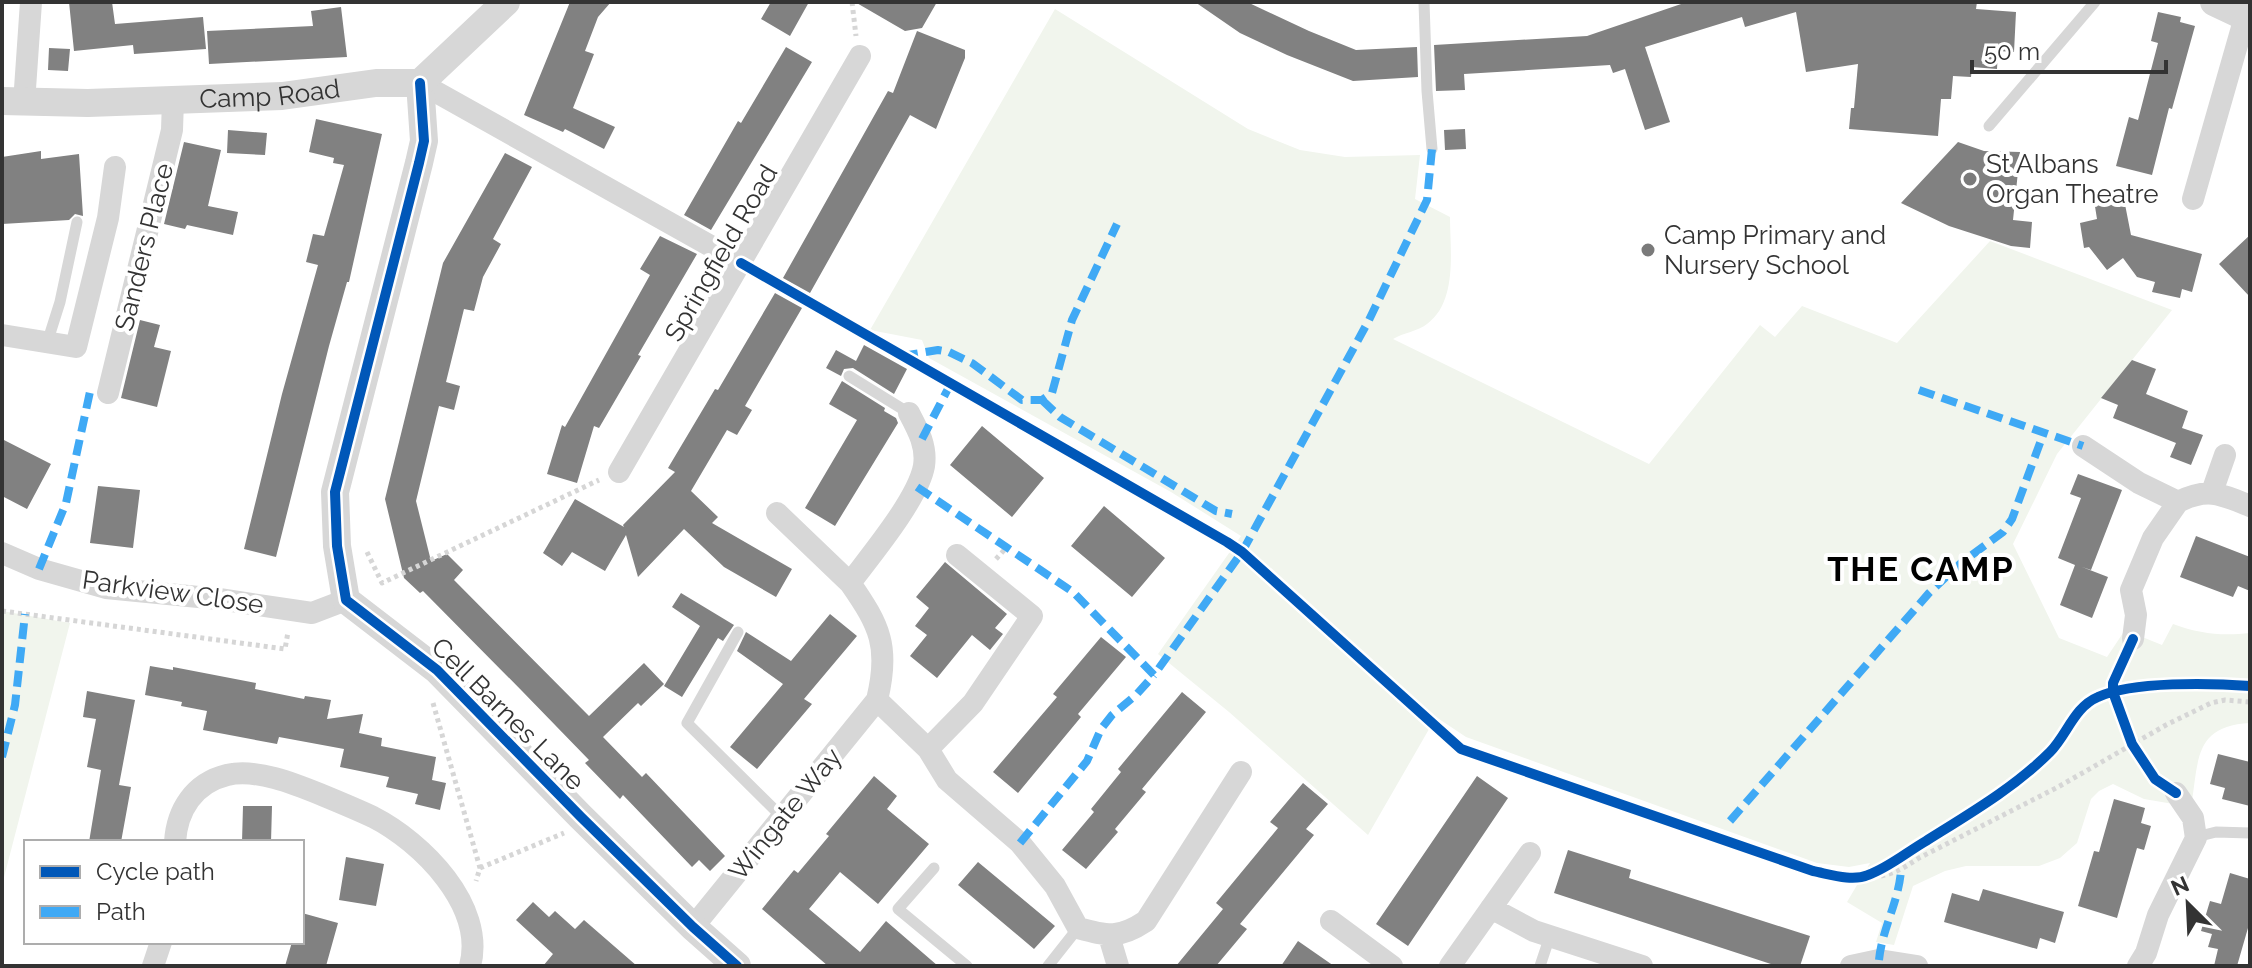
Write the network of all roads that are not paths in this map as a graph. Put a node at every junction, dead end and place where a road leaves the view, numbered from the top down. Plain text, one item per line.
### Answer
1 (31, 2) edge
2 (506, 2) edge
3 (1424, 2) edge
4 (2095, 2) edge
5 (2214, 2) edge
6 (2248, 18) edge
7 (860, 56) road end
8 (420, 83) junction
9 (173, 100) junction
10 (13, 102) edge
11 (1989, 126) dead end
12 (1432, 149) dead end
13 (115, 167) dead end
14 (2193, 199) dead end
15 (77, 222) dead end
16 (741, 263) junction
17 (2, 335) edge
18 (47, 343) junction
19 (902, 356) dead end
20 (849, 376) dead end
21 (108, 393) dead end
22 (909, 413) joint
23 (2083, 446) dead end
24 (2225, 455) dead end
25 (619, 472) road end
26 (2212, 492) junction
27 (2178, 502) junction
28 (2250, 506) edge
29 (777, 513) dead end
30 (2, 553) edge
31 (957, 555) dead end
32 (850, 583) junction
33 (346, 600) junction
34 (738, 632) dead end
35 (2133, 639) dead end
36 (877, 700) junction
37 (928, 749) junction
38 (1241, 772) dead end
39 (2176, 793) dead end
40 (783, 818) junction
41 (2250, 833) edge
42 (2196, 837) junction
43 (175, 840) edge
44 (1530, 853) dead end
45 (934, 868) dead end
46 (1491, 908) junction
47 (1331, 921) dead end
48 (693, 927) junction
49 (1078, 928) junction
50 (1109, 936) junction
51 (1550, 936) junction
52 (160, 944) edge
53 (153, 966) edge
54 (470, 966) edge
55 (737, 966) edge
56 (967, 966) edge
57 (1048, 966) edge
58 (1118, 966) edge
59 (1392, 966) edge
60 (1450, 966) edge
61 (1540, 966) edge
62 (1642, 966) edge
63 (1851, 966) edge
64 (1917, 966) edge
65 (2138, 966) edge

1 - 10 street
2 - 8 street
3 - 12 lane
4 - 11 lane
5 - 6 street
6 - 14 street
7 - 16 street, Springfield Road
8 - 9 street, Camp Road
8 - 16 street, Springfield Road
8 - 33 street
9 - 10 street, Camp Road
9 - 21 street, Sanders Place
13 - 18 street
15 - 18 lane
16 - 19 lane
16 - 25 street, Springfield Road
17 - 18 street
20 - 22 lane
22 - 32 street
23 - 27 street
24 - 26 street
26 - 27 street
26 - 28 street
27 - 35 street
29 - 32 street
30 - 33 street, Parkview Close
31 - 37 street
32 - 36 street
33 - 48 street, Cell Barnes Lane
34 - 40 lane
36 - 37 street
36 - 40 street, Wingate Way
37 - 49 street
38 - 50 street
39 - 42 street
40 - 48 street, Wingate Way
41 - 42 lane
42 - 65 street
43 - 54 street
44 - 46 street
45 - 56 lane
46 - 51 street
46 - 60 street
47 - 59 street
48 - 55 street, Cell Barnes Lane
49 - 50 street
49 - 57 lane
50 - 58 street
51 - 61 lane
51 - 62 street
52 - 53 street
63 - 64 street

